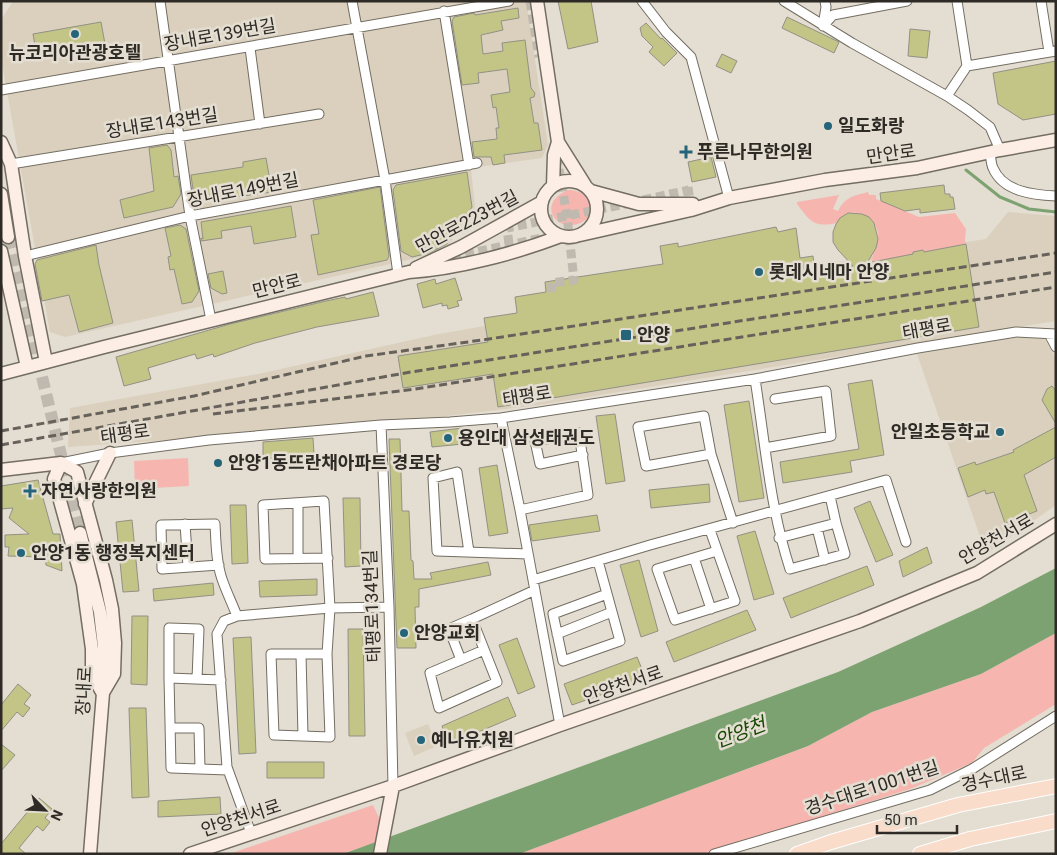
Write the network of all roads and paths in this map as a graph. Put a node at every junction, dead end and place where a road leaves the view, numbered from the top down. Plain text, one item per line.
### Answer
1 (160, 1) edge
2 (352, 1) edge
3 (509, 1) edge
4 (536, 1) edge
5 (642, 1) edge
6 (784, 1) edge
7 (825, 1) edge
8 (907, 1) edge
9 (957, 1) edge
10 (1041, 1) edge
11 (444, 12) junction
12 (823, 26) junction
13 (356, 27) junction
14 (250, 48) junction
15 (1052, 51) edge
16 (169, 61) junction
17 (967, 66) junction
18 (1, 90) edge
19 (947, 96) junction
20 (319, 114) dead end
21 (260, 124) junction
22 (179, 137) junction
23 (1056, 140) edge
24 (1, 142) edge
25 (558, 142) junction
26 (995, 151) junction
27 (11, 164) junction
28 (384, 180) junction
29 (554, 186) junction
30 (588, 188) junction
31 (1, 194) edge
32 (1056, 196) edge
33 (723, 200) junction
34 (542, 202) junction
35 (190, 216) junction
36 (580, 235) junction
37 (561, 236) junction
38 (8, 238) tunnel mouth
39 (2, 256) edge
40 (25, 256) junction
41 (404, 273) junction
42 (211, 320) junction
43 (1052, 334) edge
44 (1056, 347) edge
45 (46, 362) junction
46 (27, 367) junction
47 (1, 374) edge
48 (756, 379) junction
49 (775, 399) dead end
50 (501, 418) junction
51 (381, 425) junction
52 (765, 448) junction
53 (110, 453) junction
54 (711, 454) junction
55 (583, 455) junction
56 (61, 463) junction
57 (1, 470) edge
58 (830, 496) junction
59 (298, 503) junction
60 (85, 504) junction
61 (520, 510) junction
62 (774, 512) junction
63 (836, 523) junction
64 (185, 524) junction
65 (733, 524) junction
66 (1056, 524) edge
67 (817, 528) junction
68 (710, 530) junction
69 (80, 533) tunnel mouth
70 (779, 538) junction
71 (906, 542) dead end
72 (717, 551) junction
73 (469, 552) junction
74 (528, 554) junction
75 (298, 558) junction
76 (328, 558) junction
77 (694, 558) junction
78 (825, 560) junction
79 (598, 561) junction
80 (219, 565) junction
81 (188, 567) junction
82 (534, 585) junction
83 (607, 594) junction
84 (389, 607) junction
85 (330, 608) junction
86 (711, 608) junction
87 (612, 612) junction
88 (236, 616) junction
89 (472, 619) junction
90 (557, 634) junction
91 (484, 650) junction
92 (301, 654) junction
93 (327, 654) junction
94 (461, 660) junction
95 (169, 678) junction
96 (197, 679) junction
97 (221, 680) junction
98 (103, 693) junction
99 (1056, 716) edge
100 (560, 725) junction
101 (170, 728) junction
102 (303, 736) junction
103 (200, 769) junction
104 (228, 770) junction
105 (393, 786) junction
106 (1056, 786) edge
107 (1056, 821) edge
108 (251, 833) junction
109 (90, 854) edge
110 (190, 854) edge
111 (380, 854) edge
112 (714, 854) edge
113 (797, 854) edge
114 (920, 854) edge

1 - 16 street
2 - 13 street
3 - 11 street, 장내로139번길
4 - 25 street
5 - 33 street
6 - 12 street
7 - 12 street
8 - 12 street
9 - 17 street
10 - 15 street
11 - 13 street, 장내로139번길
11 - 28 street, 장내로149번길
12 - 19 street
13 - 14 street, 장내로139번길
13 - 28 street
14 - 16 street, 장내로139번길
14 - 21 street
15 - 17 street
16 - 18 street, 장내로139번길
16 - 22 street
17 - 19 street
19 - 26 street
20 - 21 street, 장내로143번길
21 - 22 street, 장내로143번길
22 - 27 street, 장내로143번길
22 - 35 street
23 - 26 street, 만안로
24 - 27 street
25 - 29 street
25 - 30 street
26 - 32 street
26 - 33 street, 만안로
27 - 40 street
28 - 35 street, 장내로149번길
28 - 41 street
29 - 30 street
29 - 34 street
30 - 33 street
30 - 36 street
31 - 38 street
33 - 36 street, 만안로
34 - 37 street
34 - 41 street, 만안로223번길
35 - 40 street, 장내로149번길
35 - 42 street
36 - 37 street
37 - 41 street, 만안로
39 - 46 street
40 - 45 street
41 - 42 street, 만안로
42 - 45 street, 만안로
43 - 44 street
43 - 48 street, 태평로
45 - 46 street, 만안로
46 - 47 street, 만안로
48 - 50 street, 태평로
48 - 52 street
49 - 52 street
50 - 51 street, 태평로
50 - 61 street
51 - 53 street, 태평로
51 - 84 street, 태평로134번길
52 - 62 street
53 - 56 street, 태평로
53 - 60 street
54 - 54 street
54 - 65 street
55 - 55 street
55 - 61 street
56 - 57 street, 태평로
56 - 60 street
56 - 98 street
58 - 62 street
58 - 63 street
58 - 71 street
59 - 75 street
59 - 75 street
59 - 76 street
60 - 98 street
61 - 74 street
62 - 65 street
62 - 70 street
63 - 67 street
63 - 78 street
64 - 80 street
64 - 81 street
64 - 81 street
65 - 68 street
66 - 100 street, 안양천서로
67 - 70 street
67 - 78 street
68 - 72 street
68 - 79 street
69 - 98 street, 장내로
70 - 78 street
72 - 77 street
72 - 86 street
73 - 73 street
73 - 74 street
74 - 82 street
75 - 76 street
76 - 85 street
77 - 86 street
77 - 86 street
79 - 82 street
79 - 83 street
80 - 81 street
80 - 88 street
82 - 89 street
82 - 100 street
83 - 87 street
83 - 90 street
84 - 85 street
84 - 105 street, 태평로134번길
85 - 88 street
85 - 93 street
87 - 90 street
87 - 90 street
88 - 97 street
89 - 91 street
89 - 94 street
91 - 94 street
91 - 94 street
92 - 93 street
92 - 102 street
92 - 102 street
93 - 102 street
95 - 96 street
95 - 96 street
95 - 101 street
96 - 97 street
97 - 104 street
98 - 109 street, 장내로
99 - 112 street, 경수대로1001번길
100 - 105 street, 안양천서로
101 - 103 street
101 - 103 street
103 - 104 street
104 - 108 street
105 - 108 street, 안양천서로
105 - 111 street
106 - 113 main road, 경수대로
107 - 114 main road
108 - 110 street, 안양천서로

